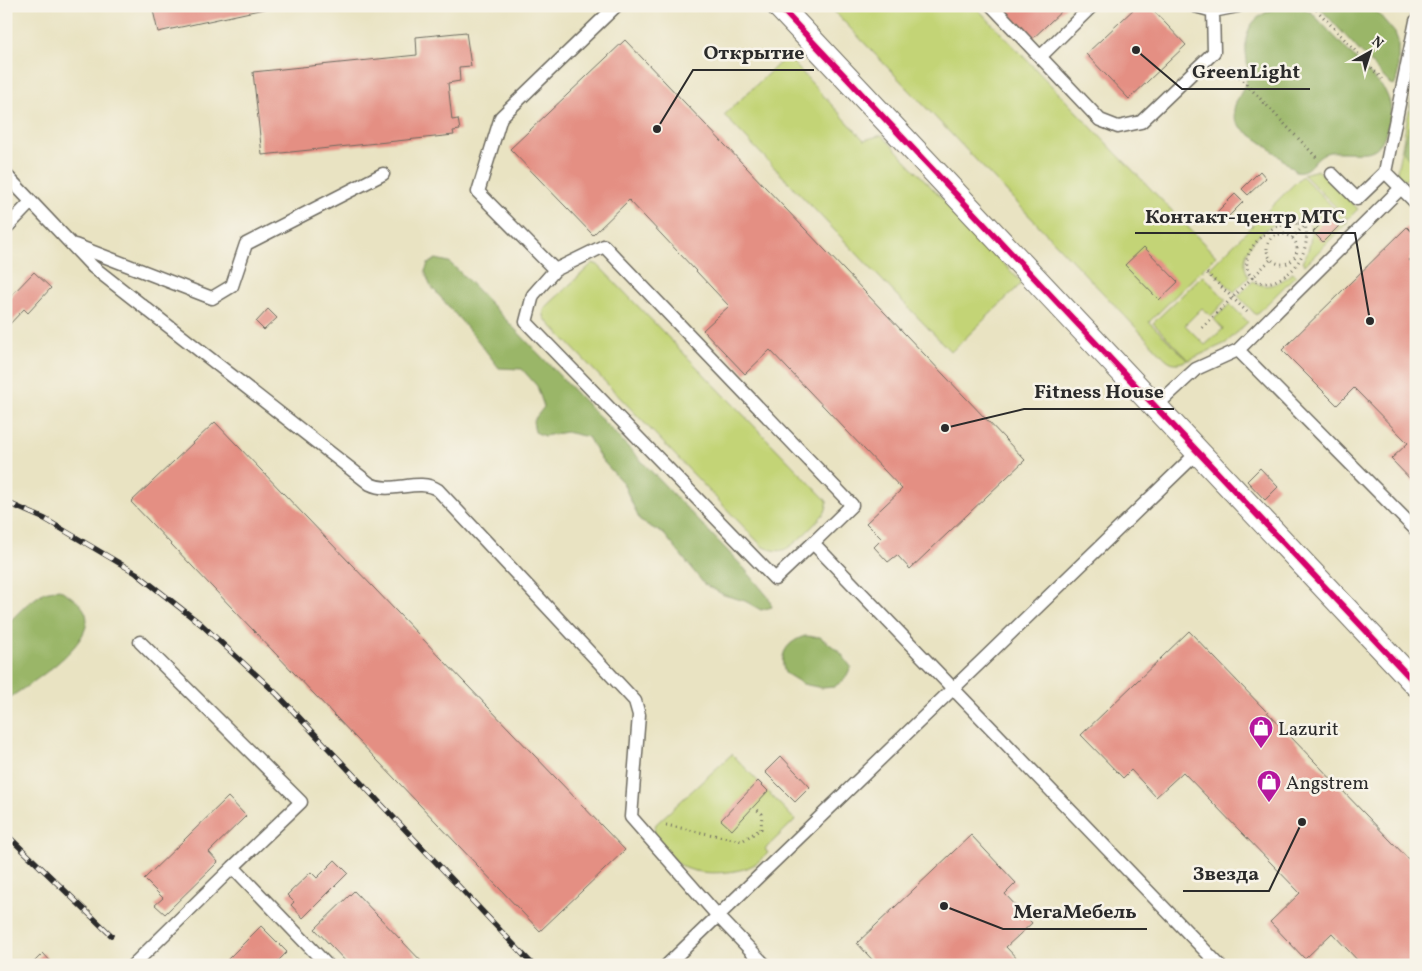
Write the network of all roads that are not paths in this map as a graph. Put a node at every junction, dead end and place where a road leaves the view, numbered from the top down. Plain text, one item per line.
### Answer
1 (616, 6) edge
2 (779, 6) edge
3 (992, 6) edge
4 (1092, 6) edge
5 (1195, 6) edge
6 (1238, 6) edge
7 (1213, 11) junction
8 (1416, 21) edge
9 (1040, 57) junction
10 (1385, 172) junction
11 (383, 174) dead end
12 (1332, 174) road end
13 (6, 175) edge
14 (1401, 188) junction
15 (31, 202) junction
16 (1416, 203) edge
17 (6, 228) edge
18 (70, 244) junction
19 (555, 270) junction
20 (1238, 350) junction
21 (1156, 406) junction
22 (1198, 452) junction
23 (1416, 530) edge
24 (813, 543) junction
25 (140, 642) dead end
26 (1416, 684) edge
27 (953, 689) junction
28 (233, 866) junction
29 (718, 916) junction
30 (133, 965) edge
31 (327, 965) edge
32 (668, 965) edge
33 (765, 965) edge
34 (1219, 965) edge

1 - 19 lane
2 - 21 street
3 - 9 lane
4 - 9 lane
5 - 7 lane
6 - 7 lane
7 - 9 lane
8 - 10 lane
10 - 12 lane
10 - 14 lane
11 - 18 lane
13 - 15 lane
14 - 16 lane
14 - 20 lane
15 - 17 lane
15 - 18 lane
18 - 29 lane
19 - 24 lane
19 - 24 lane
20 - 21 lane
20 - 23 lane
21 - 22 street
22 - 26 street
22 - 27 lane
24 - 27 lane
25 - 28 lane
27 - 29 lane
27 - 34 lane
28 - 30 lane
28 - 31 lane
29 - 32 lane
29 - 33 lane

